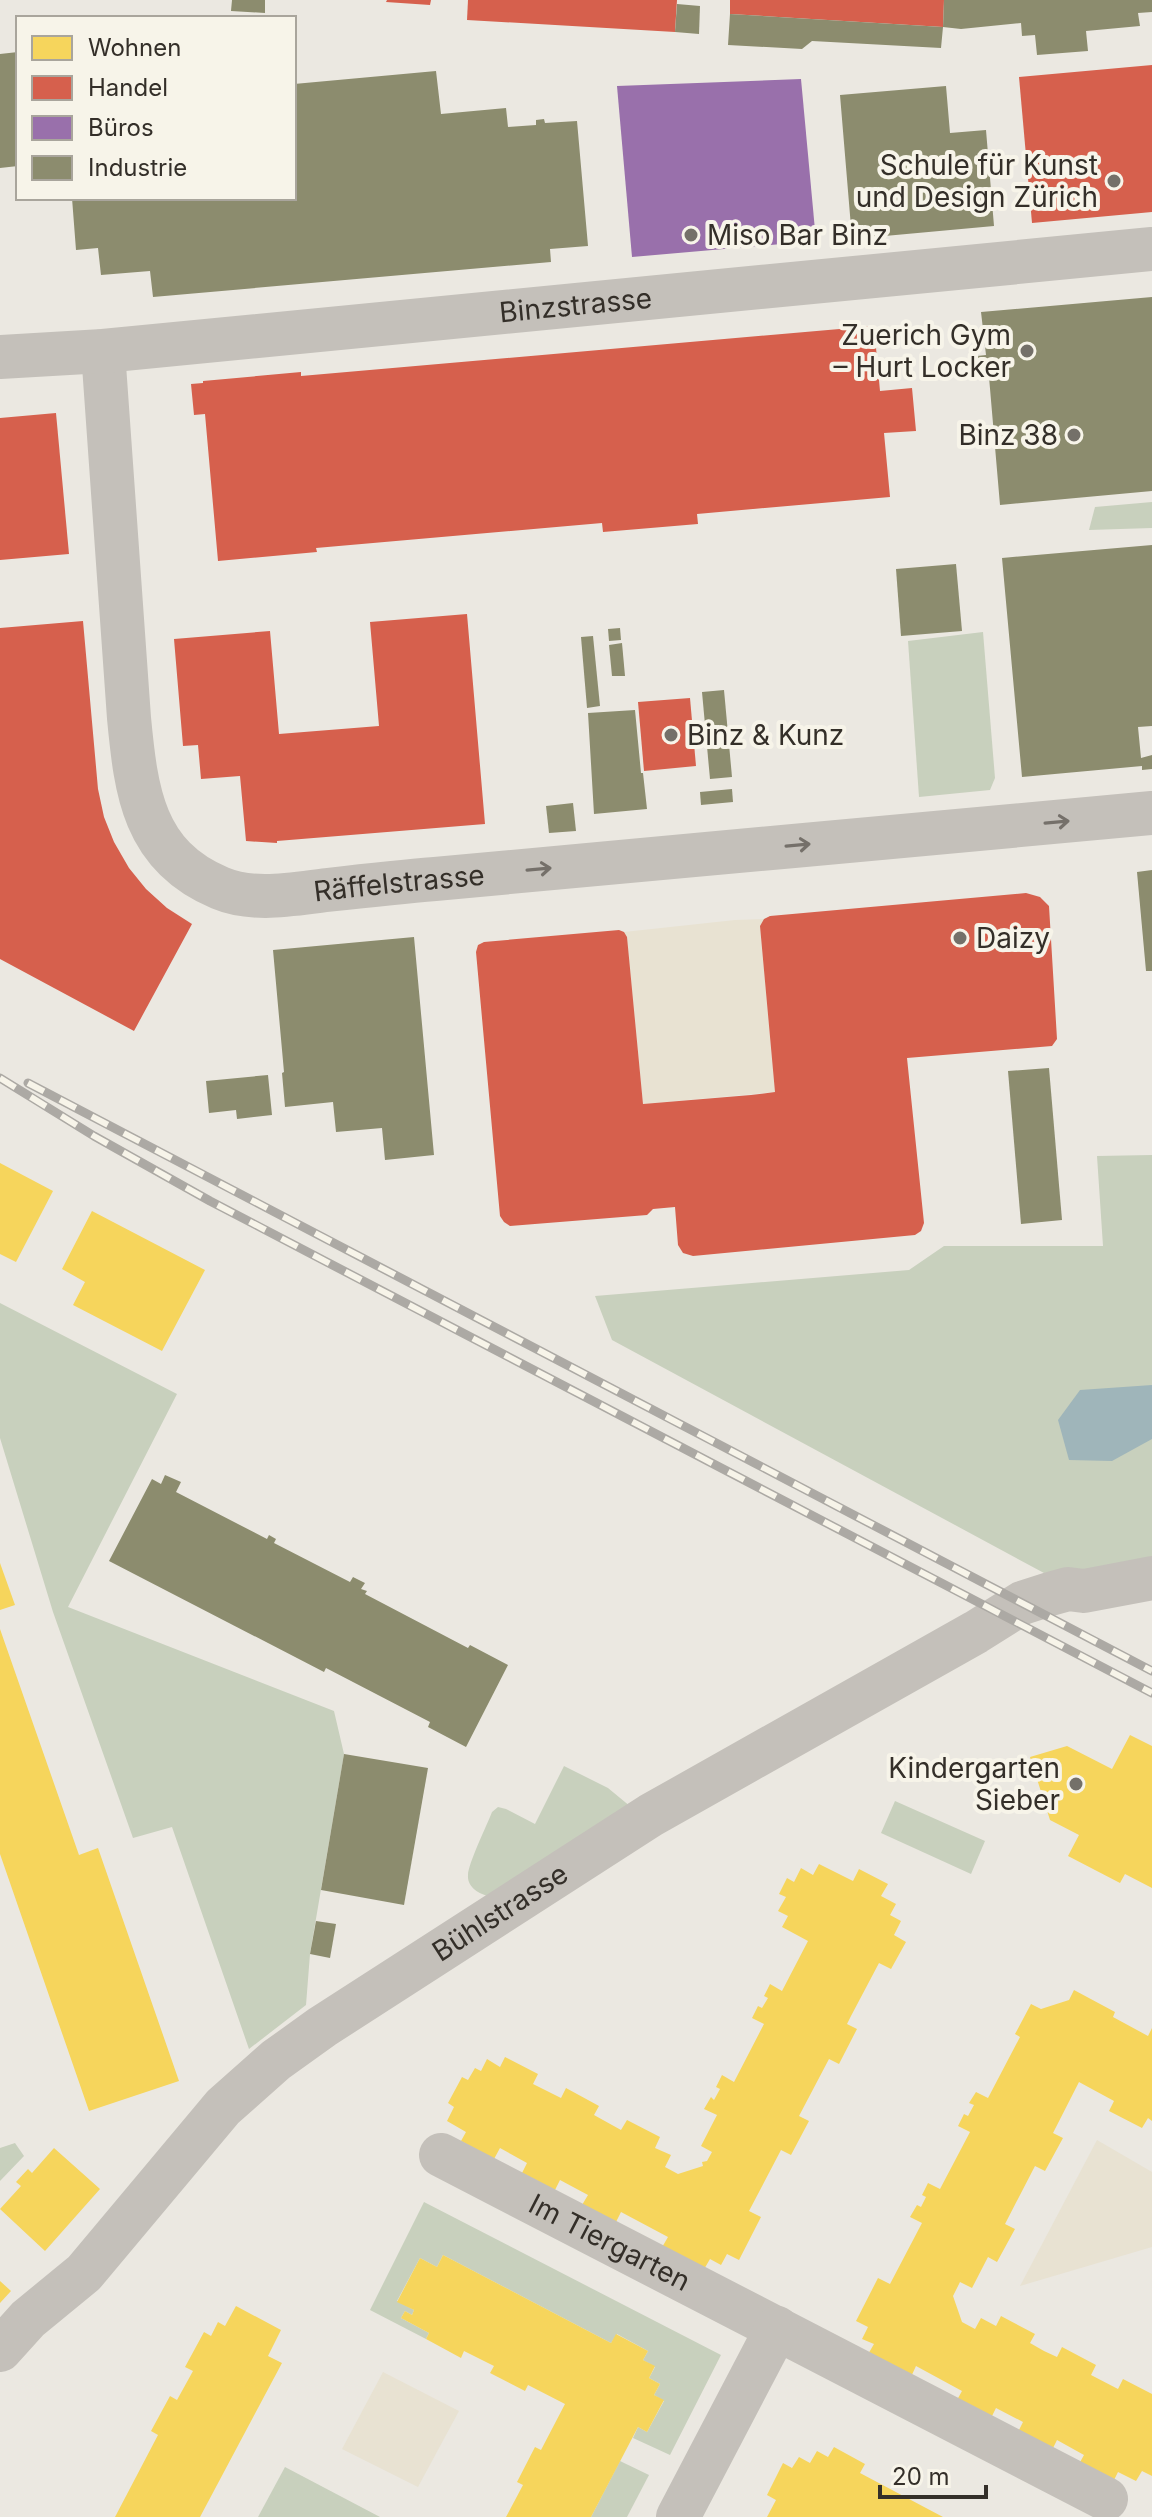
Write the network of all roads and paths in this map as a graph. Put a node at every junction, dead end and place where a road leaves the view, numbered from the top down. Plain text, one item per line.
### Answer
1 (1152, 249) edge
2 (103, 351) junction
3 (0, 357) edge
4 (1152, 813) edge
5 (1152, 1578) edge
6 (441, 2155) dead end
7 (777, 2328) junction
8 (0, 2350) edge
9 (1106, 2499) dead end
10 (678, 2517) edge

1 - 2 street, Binzstrasse
2 - 3 street, Binzstrasse
2 -> 4 street, Räffelstrasse
5 - 8 street, Bühlstrasse
6 - 7 street, Im Tiergarten
7 - 9 street, Im Tiergarten
7 - 10 street

